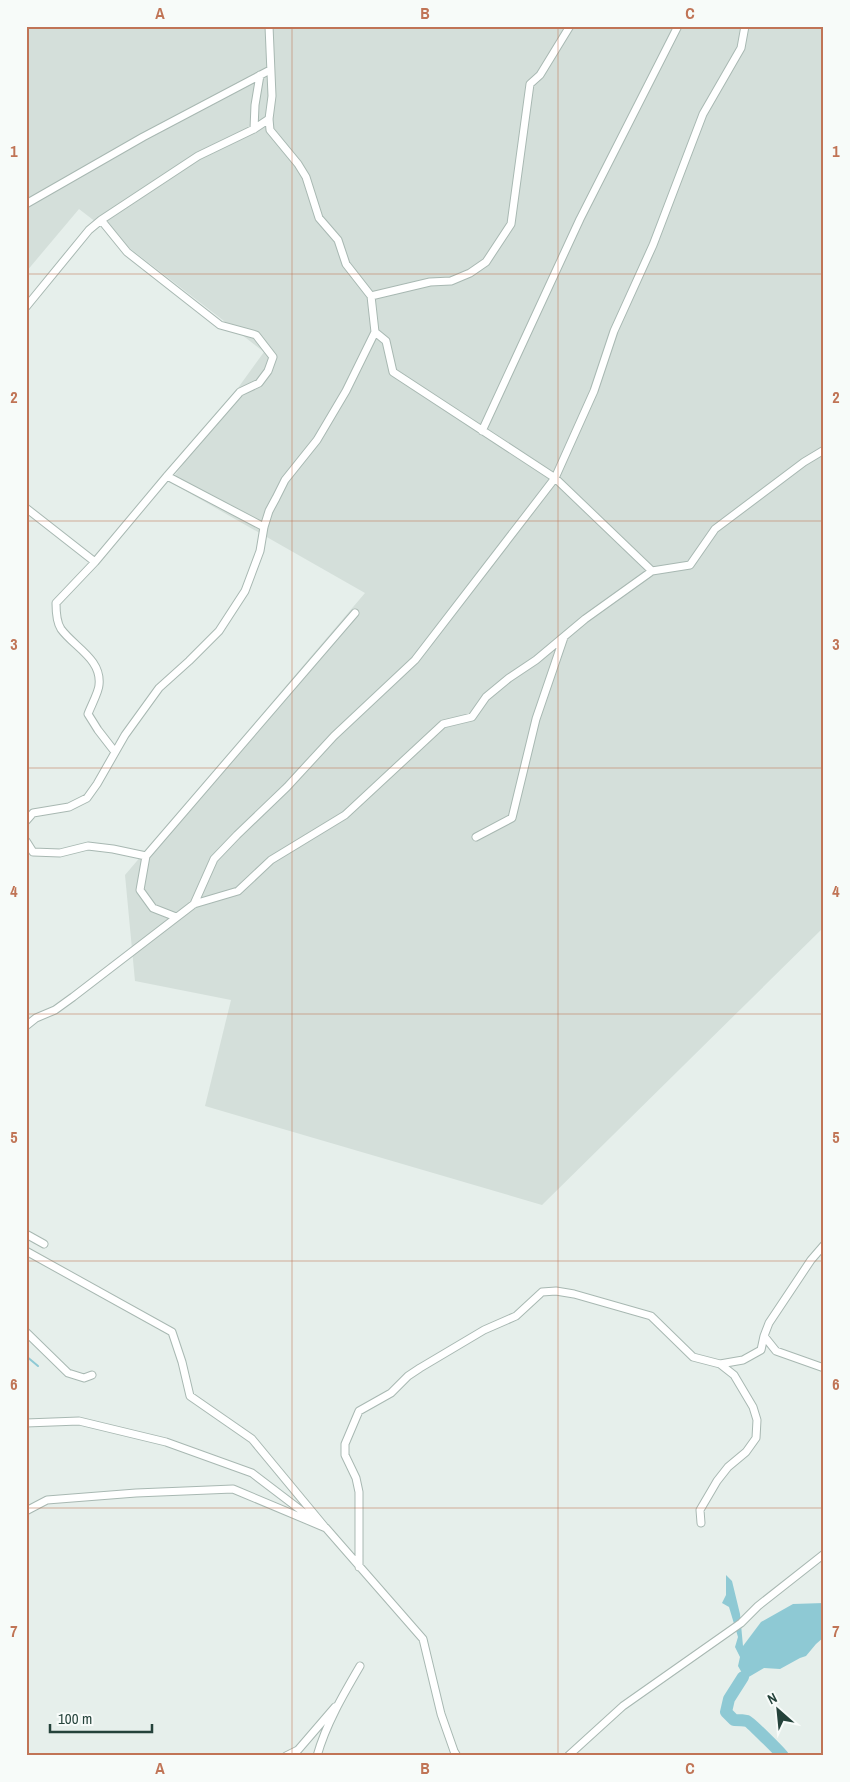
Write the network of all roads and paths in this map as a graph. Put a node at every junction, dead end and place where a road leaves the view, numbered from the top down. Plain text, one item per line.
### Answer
1 (269, 26) edge
2 (570, 26) edge
3 (678, 26) edge
4 (745, 26) edge
5 (270, 70) junction
6 (260, 75) junction
7 (269, 118) junction
8 (254, 129) junction
9 (26, 204) edge
10 (100, 220) junction
11 (371, 296) junction
12 (26, 307) edge
13 (375, 332) junction
14 (482, 432) junction
15 (824, 450) edge
16 (167, 476) junction
17 (555, 478) junction
18 (26, 508) edge
19 (264, 527) junction
20 (95, 562) junction
21 (652, 571) junction
22 (355, 614) dead end
23 (564, 637) junction
24 (116, 752) junction
25 (26, 822) edge
26 (476, 837) dead end
27 (26, 841) edge
28 (146, 856) junction
29 (194, 904) junction
30 (176, 917) junction
31 (26, 1026) edge
32 (26, 1234) edge
33 (44, 1244) dead end
34 (824, 1245) edge
35 (26, 1251) edge
36 (26, 1332) edge
37 (764, 1336) junction
38 (761, 1350) junction
39 (776, 1350) junction
40 (743, 1360) junction
41 (720, 1364) junction
42 (824, 1368) edge
43 (92, 1375) dead end
44 (734, 1375) junction
45 (26, 1423) edge
46 (26, 1511) edge
47 (701, 1524) dead end
48 (326, 1528) junction
49 (824, 1554) edge
50 (360, 1567) junction
51 (360, 1666) dead end
52 (338, 1703) junction
53 (295, 1753) edge
54 (286, 1756) edge
55 (317, 1756) edge
56 (458, 1756) edge
57 (568, 1756) edge

1 - 5 street
2 - 11 street
3 - 14 street
4 - 17 street
5 - 6 street
5 - 7 street
6 - 8 street
6 - 9 street
7 - 8 street
7 - 11 street
8 - 10 street
10 - 12 street
10 - 16 street
11 - 13 street
13 - 14 street
13 - 19 street
14 - 17 street
15 - 21 street
16 - 19 street
16 - 20 street
17 - 21 street
17 - 29 street
18 - 20 street
19 - 24 street
20 - 24 street
21 - 23 street
22 - 28 street
23 - 26 street
23 - 29 street
24 - 25 street
27 - 28 street
28 - 30 street
29 - 30 street
30 - 31 street
32 - 33 street
34 - 37 street
35 - 48 street
36 - 43 street
37 - 38 street
37 - 39 street
38 - 39 street
38 - 40 street
39 - 42 street
40 - 41 street
40 - 44 street
41 - 44 street
41 - 50 street
44 - 47 street
45 - 48 street
46 - 48 street
48 - 50 street
49 - 57 street
50 - 56 street
51 - 52 street
52 - 53 street
52 - 55 street
53 - 54 street

